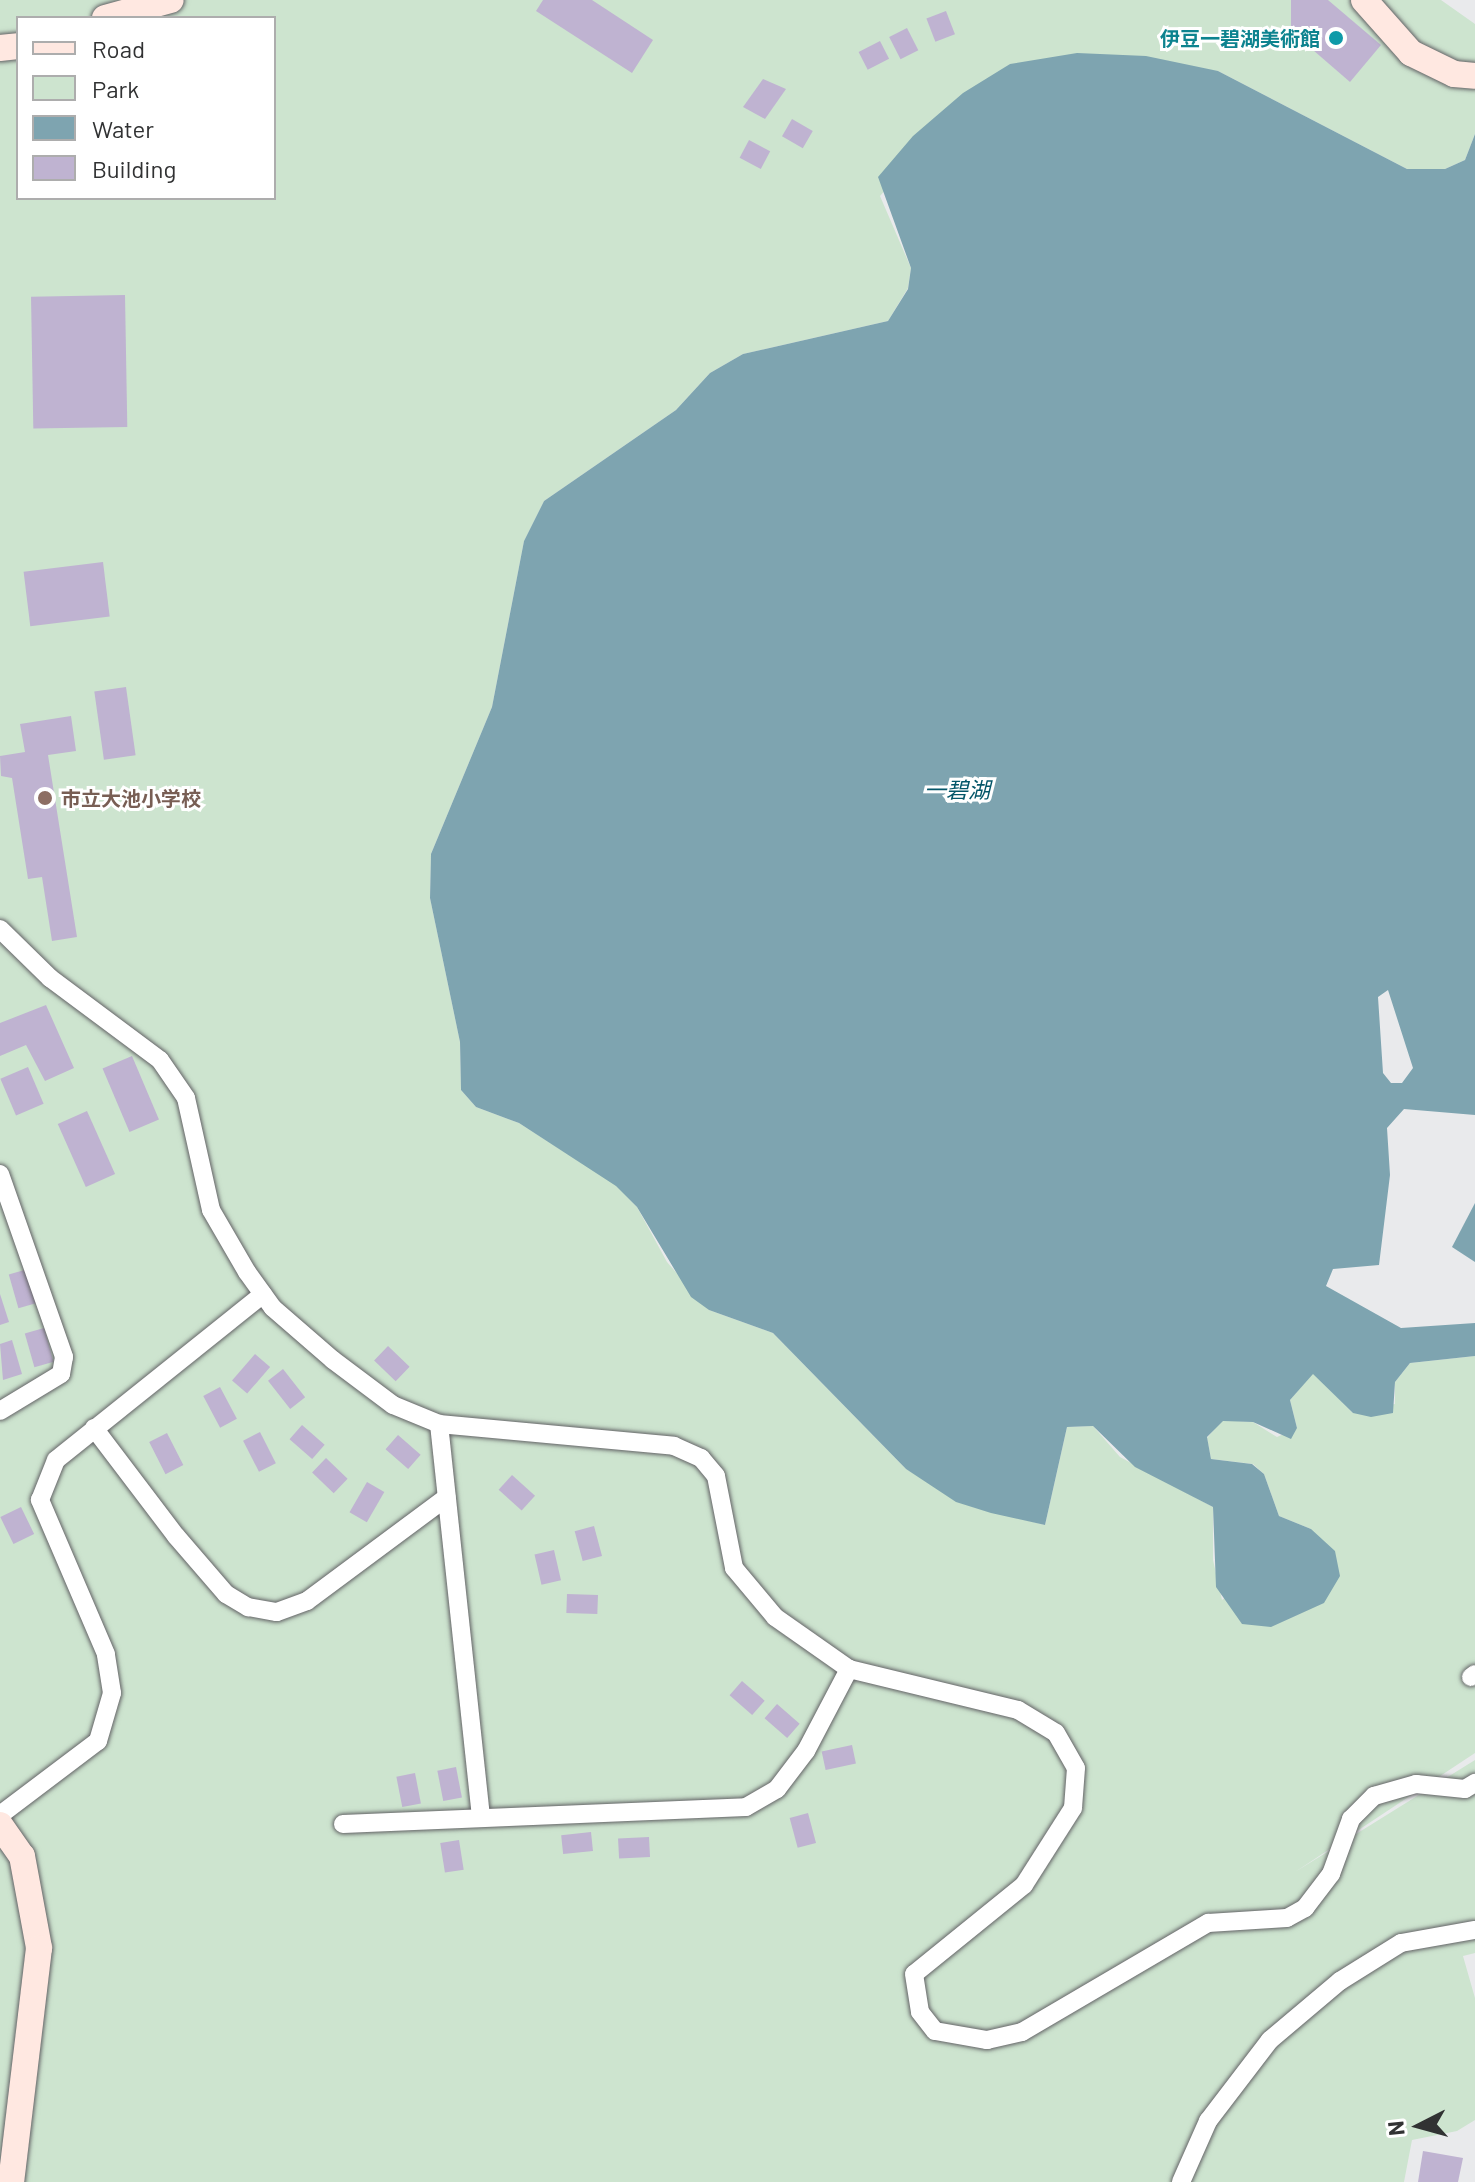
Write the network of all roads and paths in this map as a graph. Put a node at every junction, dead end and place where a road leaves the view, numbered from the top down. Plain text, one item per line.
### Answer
1 (1364, 0) edge
2 (156, 2) edge
3 (111, 16) edge
4 (1464, 75) edge
5 (0, 929) edge
6 (0, 1174) edge
7 (263, 1294) junction
8 (0, 1411) edge
9 (439, 1424) junction
10 (94, 1428) junction
11 (447, 1497) junction
12 (849, 1669) junction
13 (1475, 1783) edge
14 (0, 1815) edge
15 (481, 1818) junction
16 (343, 1824) dead end
17 (0, 1825) edge
18 (1475, 1930) edge
19 (11, 2182) edge
20 (1181, 2182) edge

1 - 4 street
2 - 3 street
5 - 7 street
6 - 8 street
7 - 9 street
7 - 10 street
9 - 11 street
9 - 12 street
10 - 11 street
10 - 14 street
11 - 15 street
12 - 13 street
12 - 15 street
15 - 16 street
17 - 19 street
18 - 20 street

